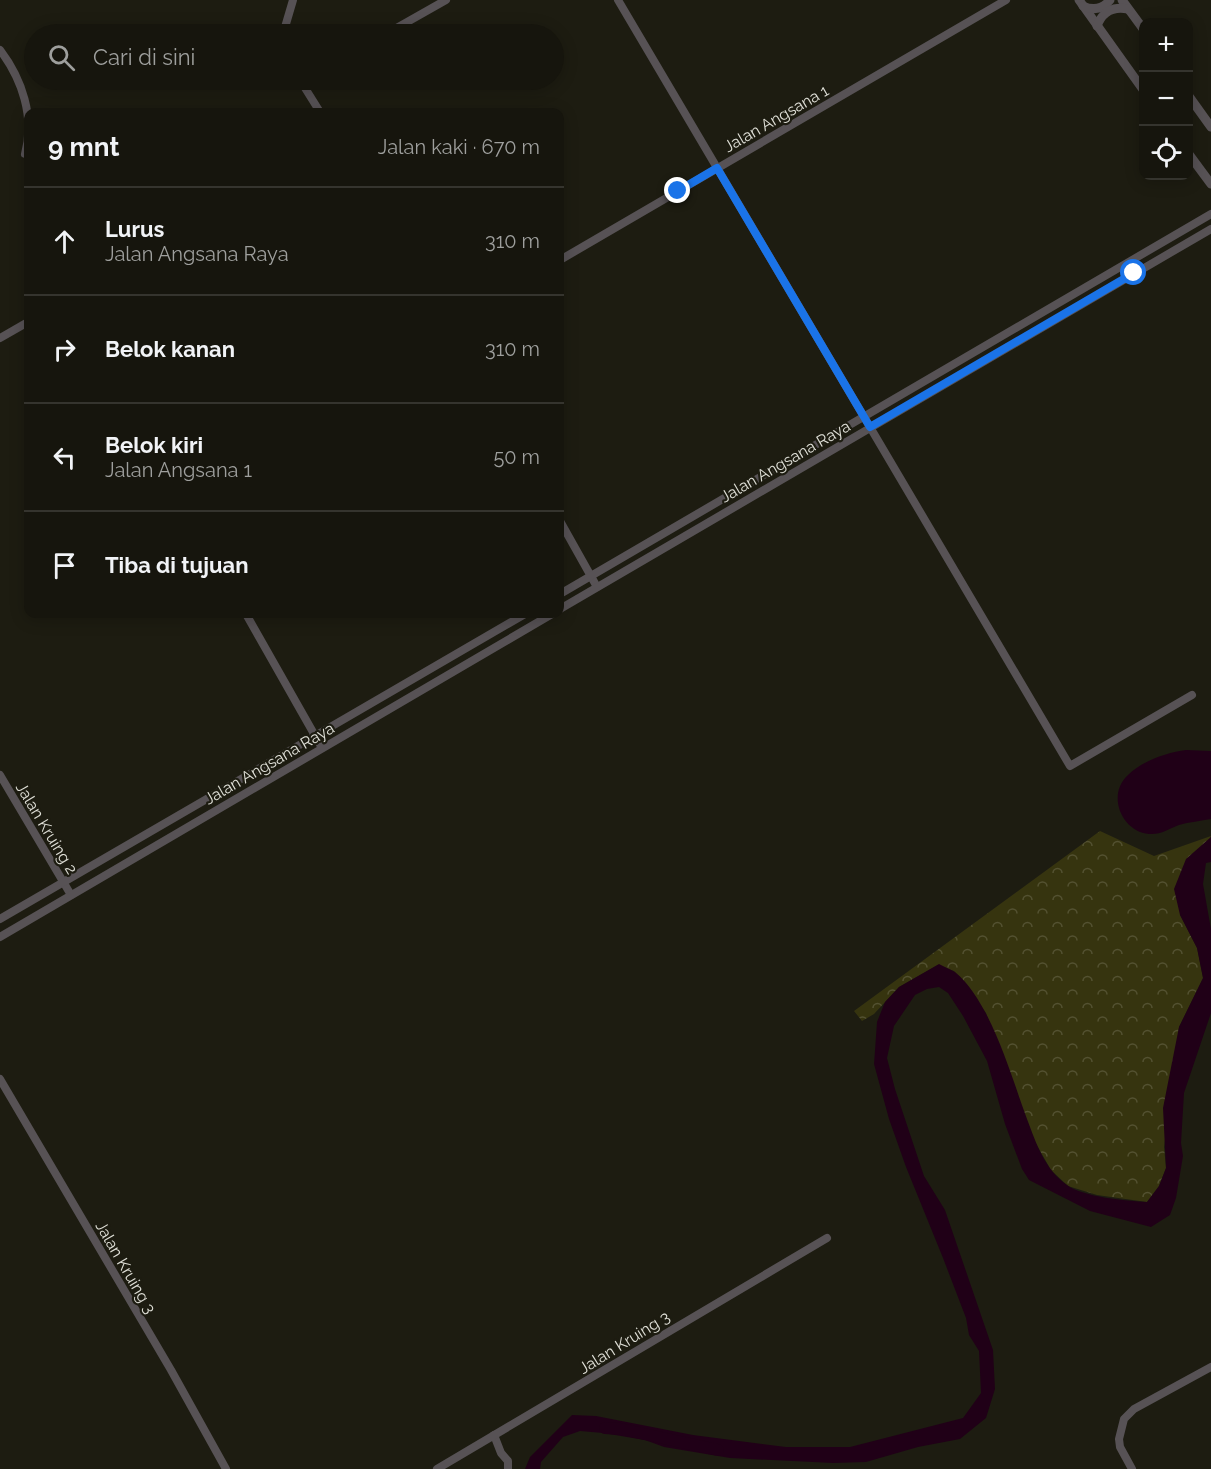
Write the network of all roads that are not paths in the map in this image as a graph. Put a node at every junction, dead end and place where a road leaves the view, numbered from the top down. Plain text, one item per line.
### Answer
1 (293, 0) edge
2 (446, 0) edge
3 (618, 0) edge
4 (1006, 0) edge
5 (1110, 0) edge
6 (1122, 0) edge
7 (1081, 3) edge
8 (1128, 9) junction
9 (286, 24) edge
10 (404, 24) edge
11 (1139, 24) edge
12 (1097, 26) junction
13 (0, 50) edge
14 (1139, 85) edge
15 (309, 90) edge
16 (1193, 102) edge
17 (25, 108) edge
18 (318, 108) edge
19 (1211, 127) edge
20 (1193, 160) edge
21 (717, 168) junction
22 (1211, 184) edge
23 (1211, 214) edge
24 (1211, 229) edge
25 (564, 258) edge
26 (24, 324) edge
27 (0, 338) edge
28 (865, 416) junction
29 (870, 427) junction
30 (564, 528) edge
31 (590, 576) junction
32 (597, 587) junction
33 (564, 592) edge
34 (564, 607) edge
35 (248, 618) edge
36 (518, 618) edge
37 (545, 618) edge
38 (1192, 695) dead end
39 (315, 736) junction
40 (322, 748) junction
41 (0, 775) edge
42 (63, 882) junction
43 (71, 895) junction
44 (0, 919) edge
45 (0, 937) edge
46 (0, 1079) edge
47 (827, 1238) dead end
48 (1211, 1367) edge
49 (494, 1435) junction
50 (226, 1469) edge
51 (437, 1469) edge
52 (508, 1469) edge
53 (1132, 1469) edge

1 - 9 street
2 - 10 street
3 - 21 street
4 - 21 street, Jalan Angsana 1
5 - 7 street
6 - 8 street
7 - 12 street
8 - 11 street
8 - 12 street
12 - 14 street
13 - 17 street
15 - 18 street
16 - 19 street
20 - 22 street
21 - 25 street, Jalan Angsana 1
21 - 28 street
23 - 28 street, Jalan Angsana Raya
24 - 29 street, Jalan Angsana Raya
26 - 27 street
28 - 29 street
28 - 31 street, Jalan Angsana Raya
29 - 32 street, Jalan Angsana Raya
29 - 38 street
30 - 31 street
31 - 32 street
31 - 33 street, Jalan Angsana Raya
32 - 34 street, Jalan Angsana Raya
35 - 39 street
36 - 39 street, Jalan Angsana Raya
37 - 40 street, Jalan Angsana Raya
39 - 40 street
39 - 42 street, Jalan Angsana Raya
40 - 43 street, Jalan Angsana Raya
41 - 42 street, Jalan Kruing 2
42 - 43 street, Jalan Kruing 2
42 - 44 street, Jalan Angsana Raya
43 - 45 street, Jalan Angsana Raya
46 - 50 street, Jalan Kruing 3
47 - 49 street, Jalan Kruing 3
48 - 53 street
49 - 51 street, Jalan Kruing 3
49 - 52 street

